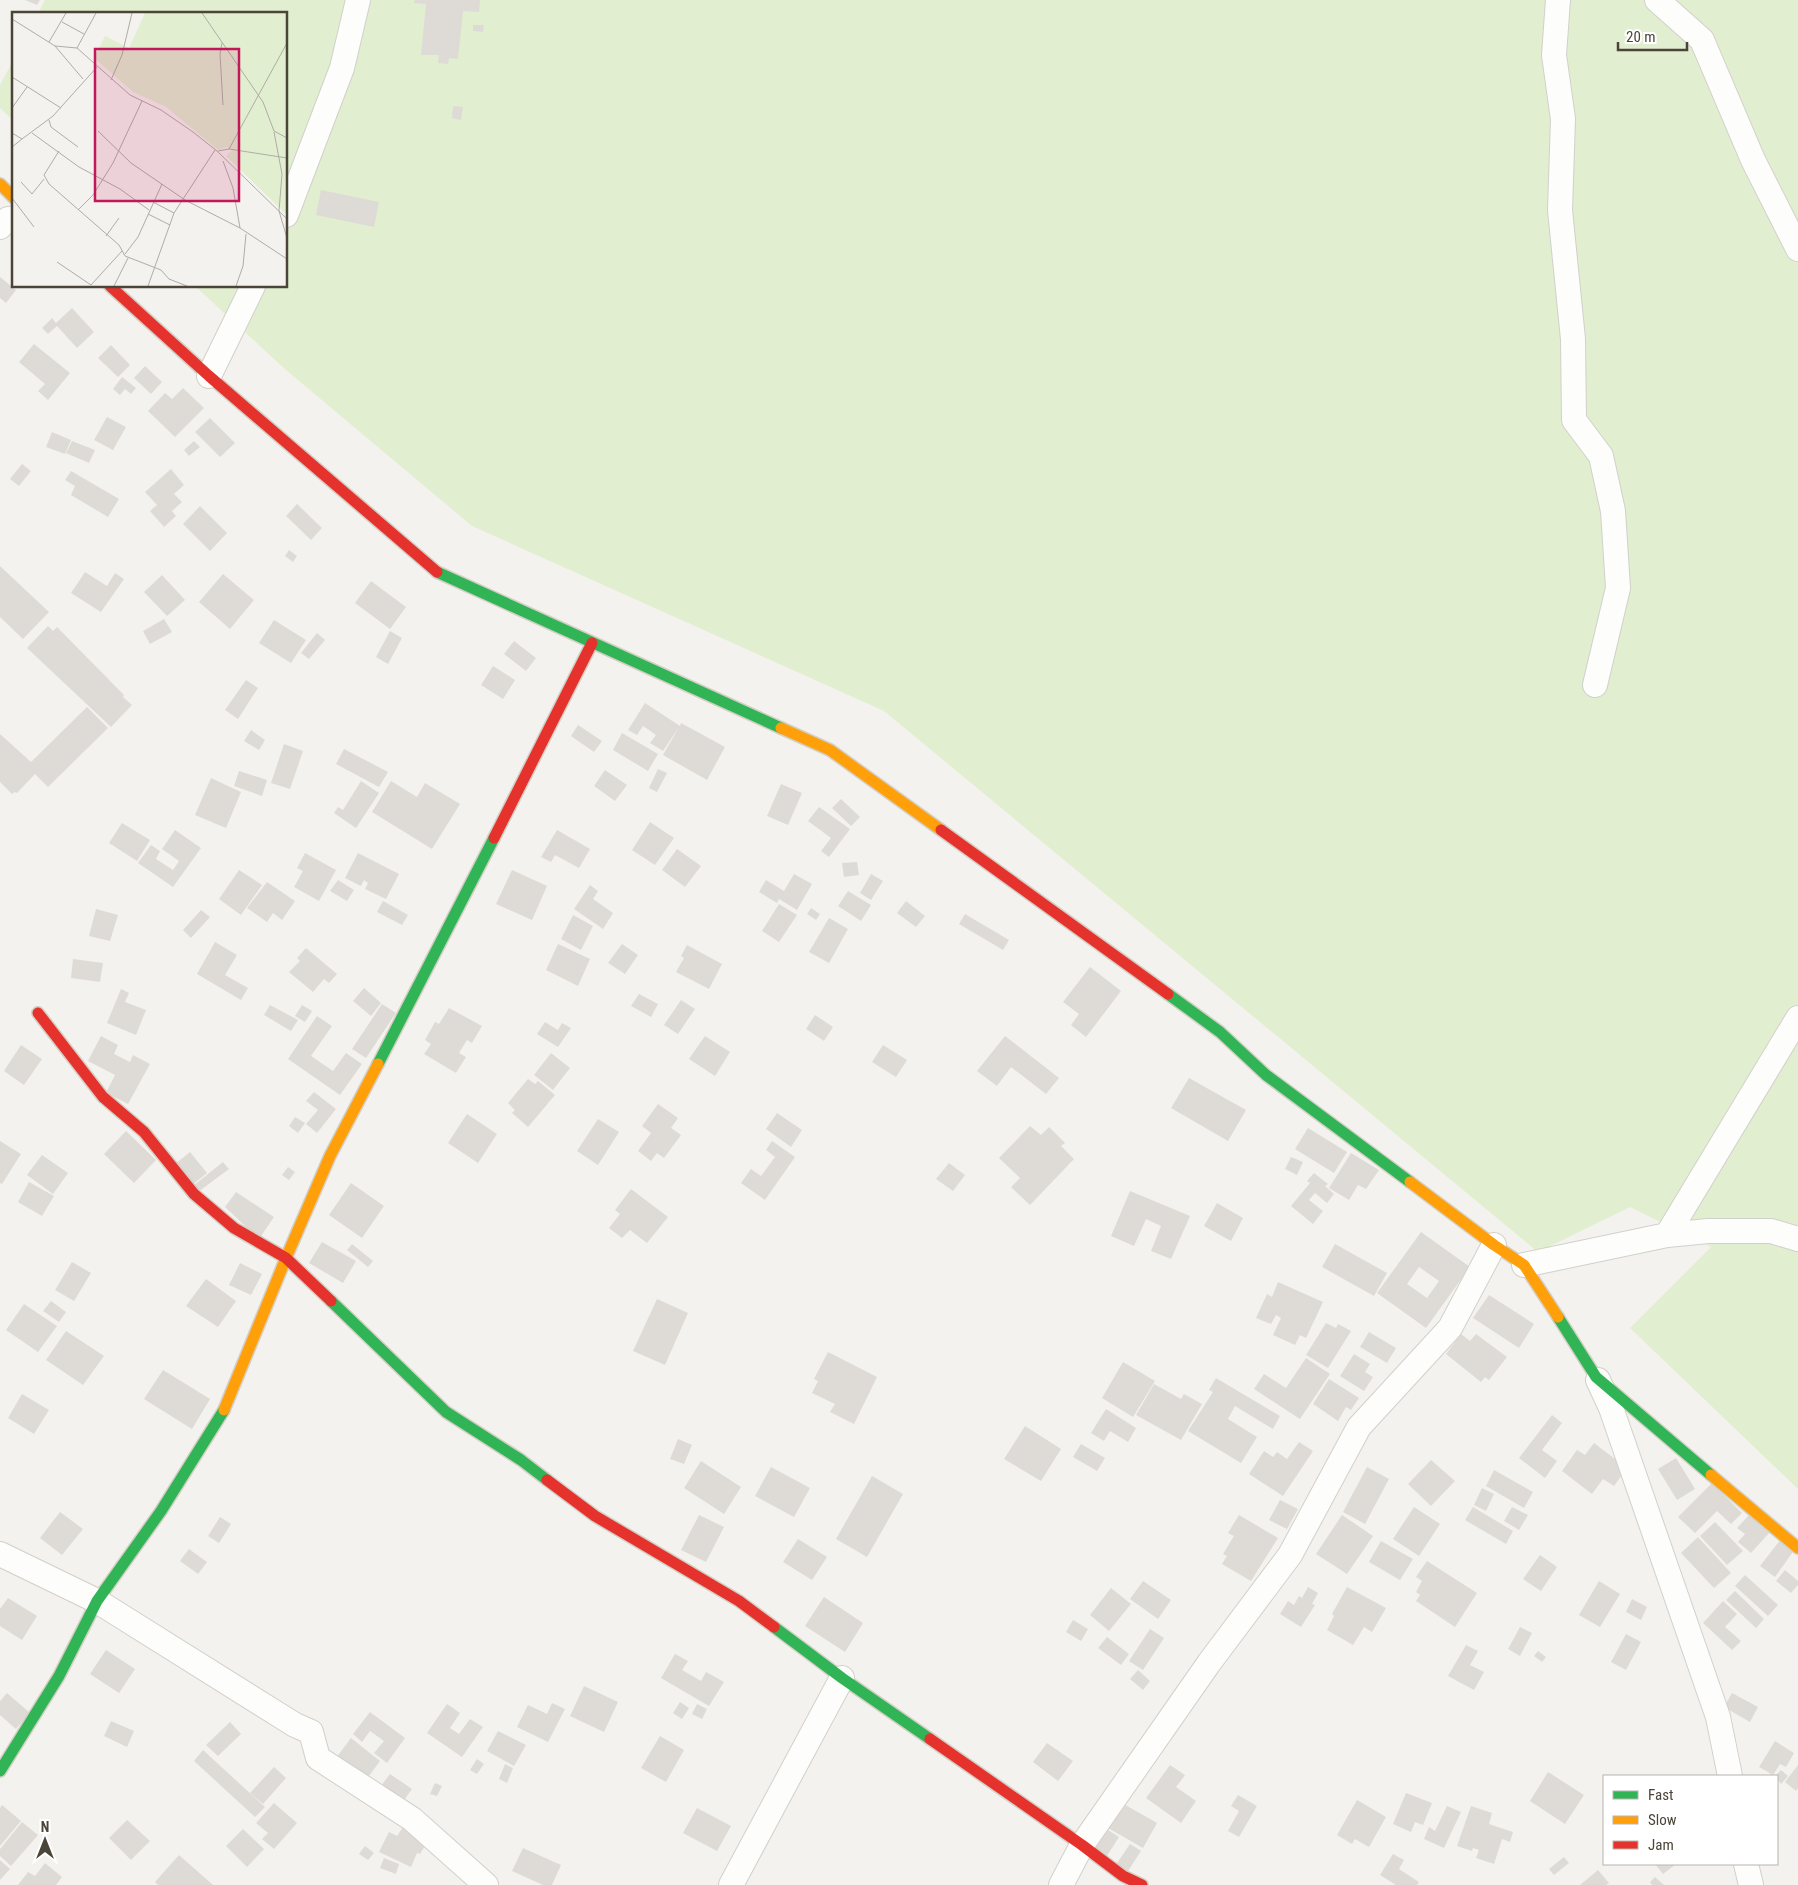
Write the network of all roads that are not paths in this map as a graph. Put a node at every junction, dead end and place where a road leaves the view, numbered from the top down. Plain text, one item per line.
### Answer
1 (358, 0) edge
2 (1558, 0) edge
3 (1656, 0) edge
4 (0, 184) edge
5 (12, 196) edge
6 (288, 210) edge
7 (12, 218) edge
8 (0, 228) edge
9 (1798, 249) edge
10 (112, 288) edge
11 (252, 288) edge
12 (209, 376) junction
13 (592, 643) junction
14 (1596, 685) dead end
15 (38, 1013) dead end
16 (1798, 1018) edge
17 (1667, 1235) junction
18 (1798, 1239) edge
19 (1494, 1246) junction
20 (286, 1258) junction
21 (1524, 1265) junction
22 (1596, 1377) junction
23 (1798, 1548) edge
24 (0, 1554) edge
25 (97, 1601) junction
26 (842, 1678) junction
27 (0, 1770) edge
28 (1730, 1775) edge
29 (1082, 1845) junction
30 (1746, 1865) edge
31 (486, 1885) edge
32 (731, 1885) edge
33 (1061, 1885) edge
34 (1142, 1885) edge
35 (1751, 1885) edge

1 - 6 street
2 - 14 street
3 - 9 street
4 - 5 street
7 - 8 street
10 - 12 street
11 - 12 street
12 - 13 street
13 - 19 street
13 - 20 street
15 - 20 street
16 - 17 street
17 - 18 street
17 - 21 street
19 - 21 street
19 - 29 street
20 - 25 street
20 - 26 street
21 - 22 street
22 - 23 street
22 - 28 street
24 - 25 street
25 - 27 street
25 - 31 street
26 - 29 street
26 - 32 street
29 - 33 street
29 - 34 street
30 - 35 street

